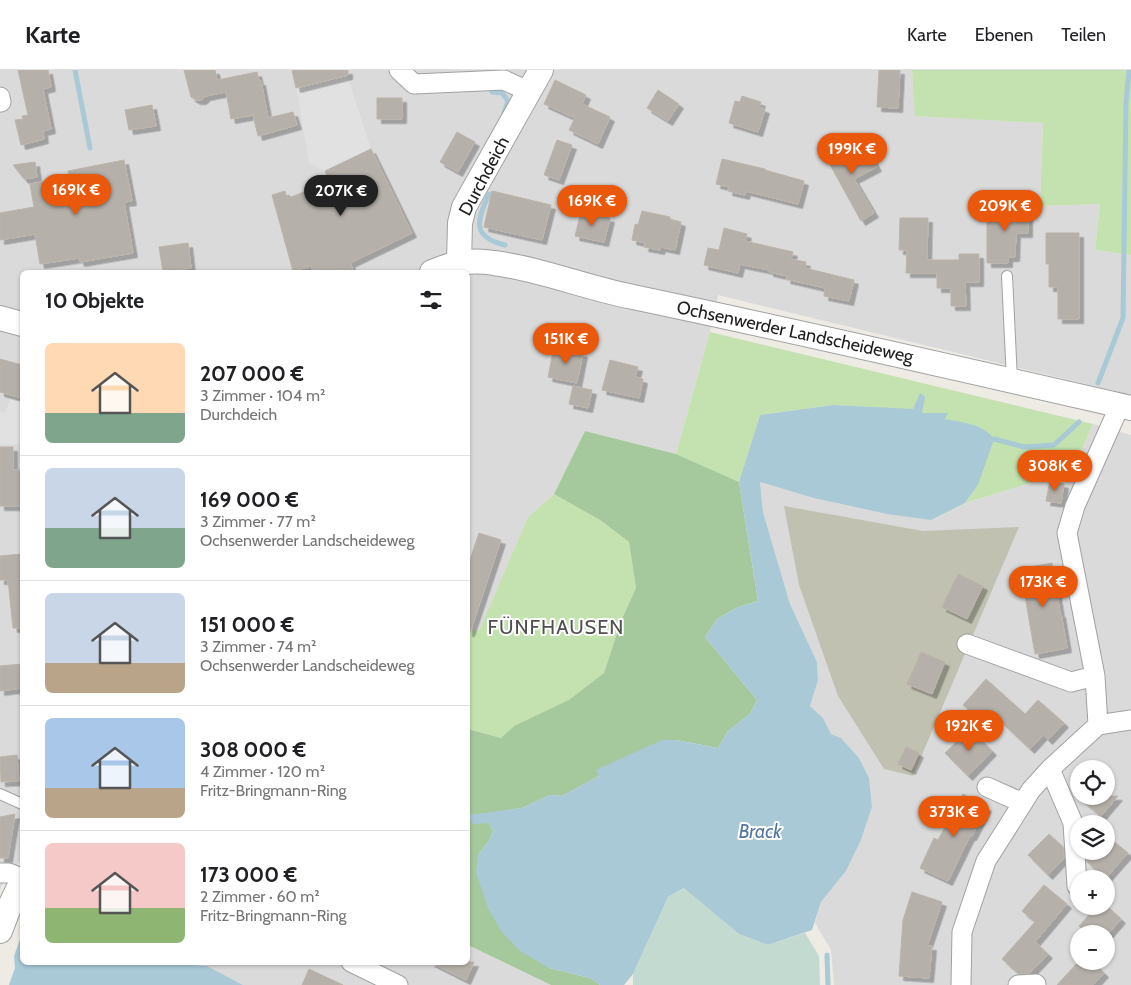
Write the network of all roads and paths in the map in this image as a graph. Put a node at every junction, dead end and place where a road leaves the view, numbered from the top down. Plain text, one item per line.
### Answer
1 (399, 70) edge
2 (541, 70) edge
3 (530, 92) junction
4 (459, 262) junction
5 (437, 270) edge
6 (1007, 276) dead end
7 (0, 318) edge
8 (20, 323) edge
9 (1012, 380) junction
10 (1126, 406) edge
11 (967, 644) dead end
12 (1095, 676) junction
13 (1131, 720) edge
14 (1098, 724) junction
15 (1050, 769) junction
16 (987, 787) dead end
17 (0, 794) edge
18 (20, 803) edge
19 (1023, 803) junction
20 (1076, 870) edge
21 (0, 873) edge
22 (20, 879) edge
23 (20, 884) edge
24 (0, 930) edge
25 (357, 965) edge
26 (398, 985) edge
27 (961, 985) edge

1 - 3 street
2 - 3 street, Durchdeich
3 - 4 street, Durchdeich
4 - 5 street
4 - 9 street, Ochsenwerder Landscheideweg
6 - 9 lane
7 - 8 street
9 - 10 street, Ochsenwerder Landscheideweg
10 - 12 street
11 - 12 street
12 - 14 street
13 - 14 street
14 - 15 street
15 - 19 street
15 - 20 street
16 - 19 street
17 - 18 lane
19 - 27 street
21 - 22 street
23 - 24 street
25 - 26 street

